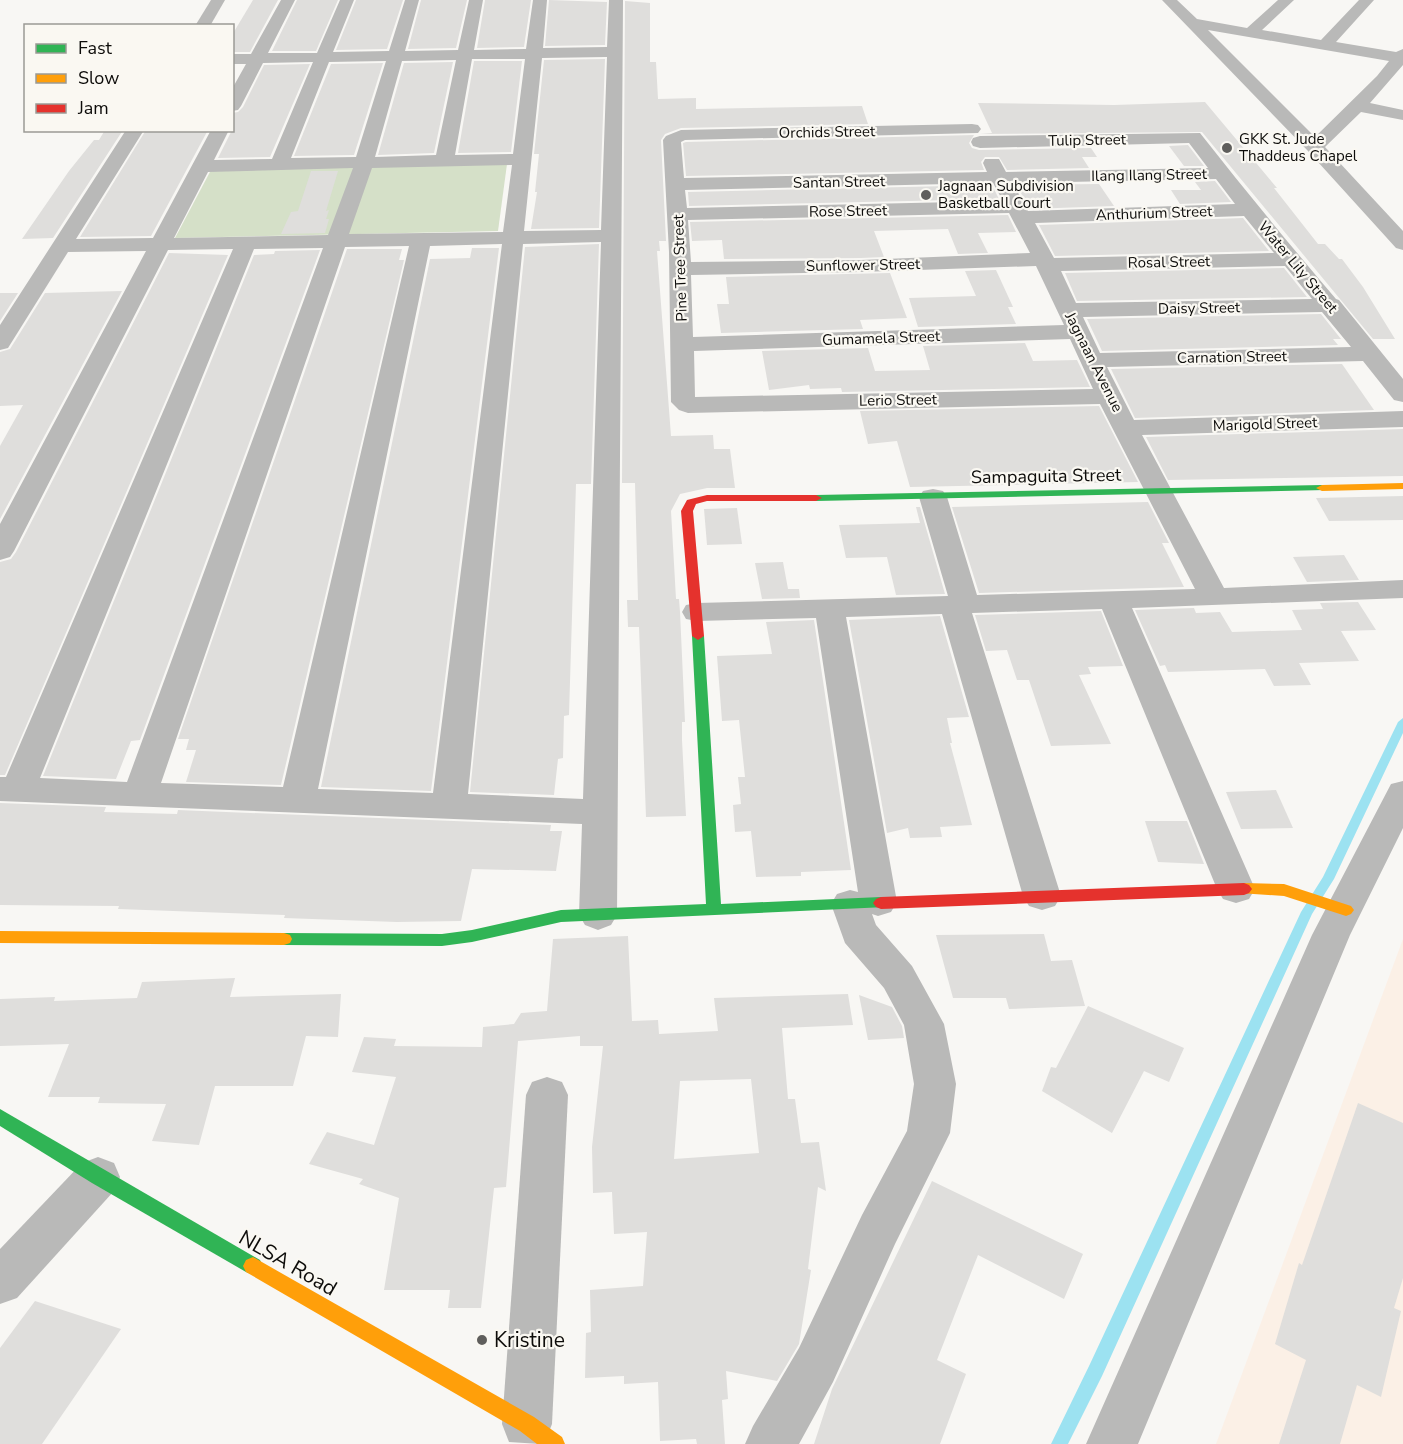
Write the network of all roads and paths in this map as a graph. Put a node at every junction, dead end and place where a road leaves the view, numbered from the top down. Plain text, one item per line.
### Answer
1 (218, 0) edge
2 (288, 0) edge
3 (347, 0) edge
4 (412, 0) edge
5 (476, 0) edge
6 (540, 0) edge
7 (616, 0) edge
8 (1169, 0) edge
9 (1287, 0) edge
10 (1367, 0) edge
11 (1188, 14) junction
12 (203, 24) edge
13 (1250, 33) junction
14 (1324, 45) junction
15 (615, 52) junction
16 (534, 54) junction
17 (466, 55) junction
18 (396, 56) junction
19 (1401, 56) edge
20 (323, 58) junction
21 (234, 59) edge
22 (257, 59) junction
23 (234, 102) edge
24 (1358, 106) junction
25 (1403, 115) edge
26 (1171, 121) dead end
27 (1043, 123) dead end
28 (134, 132) edge
29 (219, 132) edge
30 (980, 132) junction
31 (681, 135) joint
32 (1194, 137) joint
33 (1315, 147) junction
34 (522, 159) junction
35 (444, 161) junction
36 (364, 163) junction
37 (279, 164) junction
38 (201, 166) junction
39 (1224, 173) junction
40 (1002, 179) junction
41 (676, 184) junction
42 (1250, 210) junction
43 (1019, 212) junction
44 (678, 214) junction
45 (611, 236) junction
46 (513, 238) junction
47 (421, 239) junction
48 (334, 241) junction
49 (246, 243) junction
50 (160, 244) junction
51 (1403, 244) edge
52 (62, 246) junction
53 (1291, 259) junction
54 (1046, 262) junction
55 (681, 269) junction
56 (1331, 306) junction
57 (1068, 310) junction
58 (1078, 332) junction
59 (0, 343) edge
60 (682, 344) junction
61 (1370, 354) junction
62 (1093, 360) junction
63 (1403, 395) edge
64 (1109, 396) junction
65 (688, 405) joint
66 (1403, 419) edge
67 (1128, 428) junction
68 (1403, 486) edge
69 (1160, 492) junction
70 (933, 497) junction
71 (0, 551) edge
72 (1403, 589) edge
73 (1214, 597) junction
74 (1113, 599) junction
75 (959, 604) junction
76 (829, 608) junction
77 (697, 612) junction
78 (9, 790) edge
79 (1403, 794) edge
80 (139, 795) junction
81 (298, 800) junction
82 (449, 806) junction
83 (600, 812) junction
84 (1236, 889) junction
85 (1042, 896) junction
86 (864, 903) junction
87 (1334, 905) junction
88 (714, 910) junction
89 (598, 915) junction
90 (0, 937) edge
91 (547, 1095) dead end
92 (0, 1117) edge
93 (98, 1177) junction
94 (0, 1282) edge
95 (541, 1434) edge
96 (771, 1444) edge
97 (1112, 1444) edge

1 - 12 street
2 - 22 street
3 - 20 street
4 - 18 street
5 - 17 street
6 - 16 street
7 - 15 street
8 - 11 street
9 - 13 street
10 - 14 street
11 - 13 street
11 - 33 street
13 - 14 street
14 - 19 street
15 - 16 street
15 - 45 street
16 - 17 street
16 - 34 street
17 - 18 street
17 - 35 street
18 - 20 street
18 - 36 street
19 - 24 street
20 - 22 street
20 - 37 street
21 - 22 street
22 - 23 street
24 - 25 street
24 - 33 street
26 - 27 street
28 - 52 street
29 - 38 street
30 - 31 street, Orchids Street
30 - 32 street, Tulip Street
30 - 40 street, Jagnaan Avenue
31 - 41 street, Pine Tree Street
32 - 39 street, Water Lily Street
33 - 51 street
34 - 35 street
34 - 46 street
35 - 36 street
36 - 37 street
36 - 48 street
37 - 38 street
38 - 50 street
39 - 40 street, Ilang Ilang Street
39 - 42 street, Water Lily Street
40 - 41 street, Santan Street
40 - 43 street, Jagnaan Avenue
41 - 44 street, Pine Tree Street
42 - 43 street, Anthurium Street
42 - 53 street, Water Lily Street
43 - 44 street, Rose Street
43 - 54 street, Jagnaan Avenue
44 - 55 street, Pine Tree Street
45 - 46 street
45 - 83 street
46 - 47 street
46 - 82 street
47 - 48 street
47 - 81 street
48 - 49 street
48 - 80 street
49 - 50 street
49 - 78 street
50 - 52 street
50 - 71 street
52 - 59 street
53 - 54 street, Rosal Street
53 - 56 street, Water Lily Street
54 - 55 street, Sunflower Street
54 - 57 street, Jagnaan Avenue
55 - 60 street, Pine Tree Street
56 - 57 street, Daisy Street
56 - 61 street, Water Lily Street
57 - 58 street, Jagnaan Avenue
58 - 60 street, Gumamela Street
58 - 62 street, Jagnaan Avenue
60 - 65 street, Pine Tree Street
61 - 62 street, Carnation Street
61 - 63 street, Water Lily Street
62 - 64 street, Jagnaan Avenue
64 - 65 street, Lerio Street
64 - 67 street, Jagnaan Avenue
66 - 67 street, Marigold Street
67 - 69 street, Jagnaan Avenue
68 - 69 street, Sampaguita Street
69 - 70 street, Sampaguita Street
69 - 73 street, Jagnaan Avenue
70 - 75 street
70 - 77 street, Sampaguita Street
72 - 73 street
73 - 74 street
74 - 75 street
74 - 84 street
75 - 76 street
75 - 85 street
76 - 77 street
76 - 86 street
77 - 88 street
78 - 80 street
79 - 87 street
80 - 81 street
81 - 82 street
82 - 83 street
83 - 89 street
84 - 85 street
84 - 87 street
85 - 86 street
86 - 88 street
86 - 96 street
87 - 97 street
88 - 89 street
89 - 90 street
91 - 95 street
92 - 93 street, NLSA Road
93 - 94 street
93 - 95 street, NLSA Road

